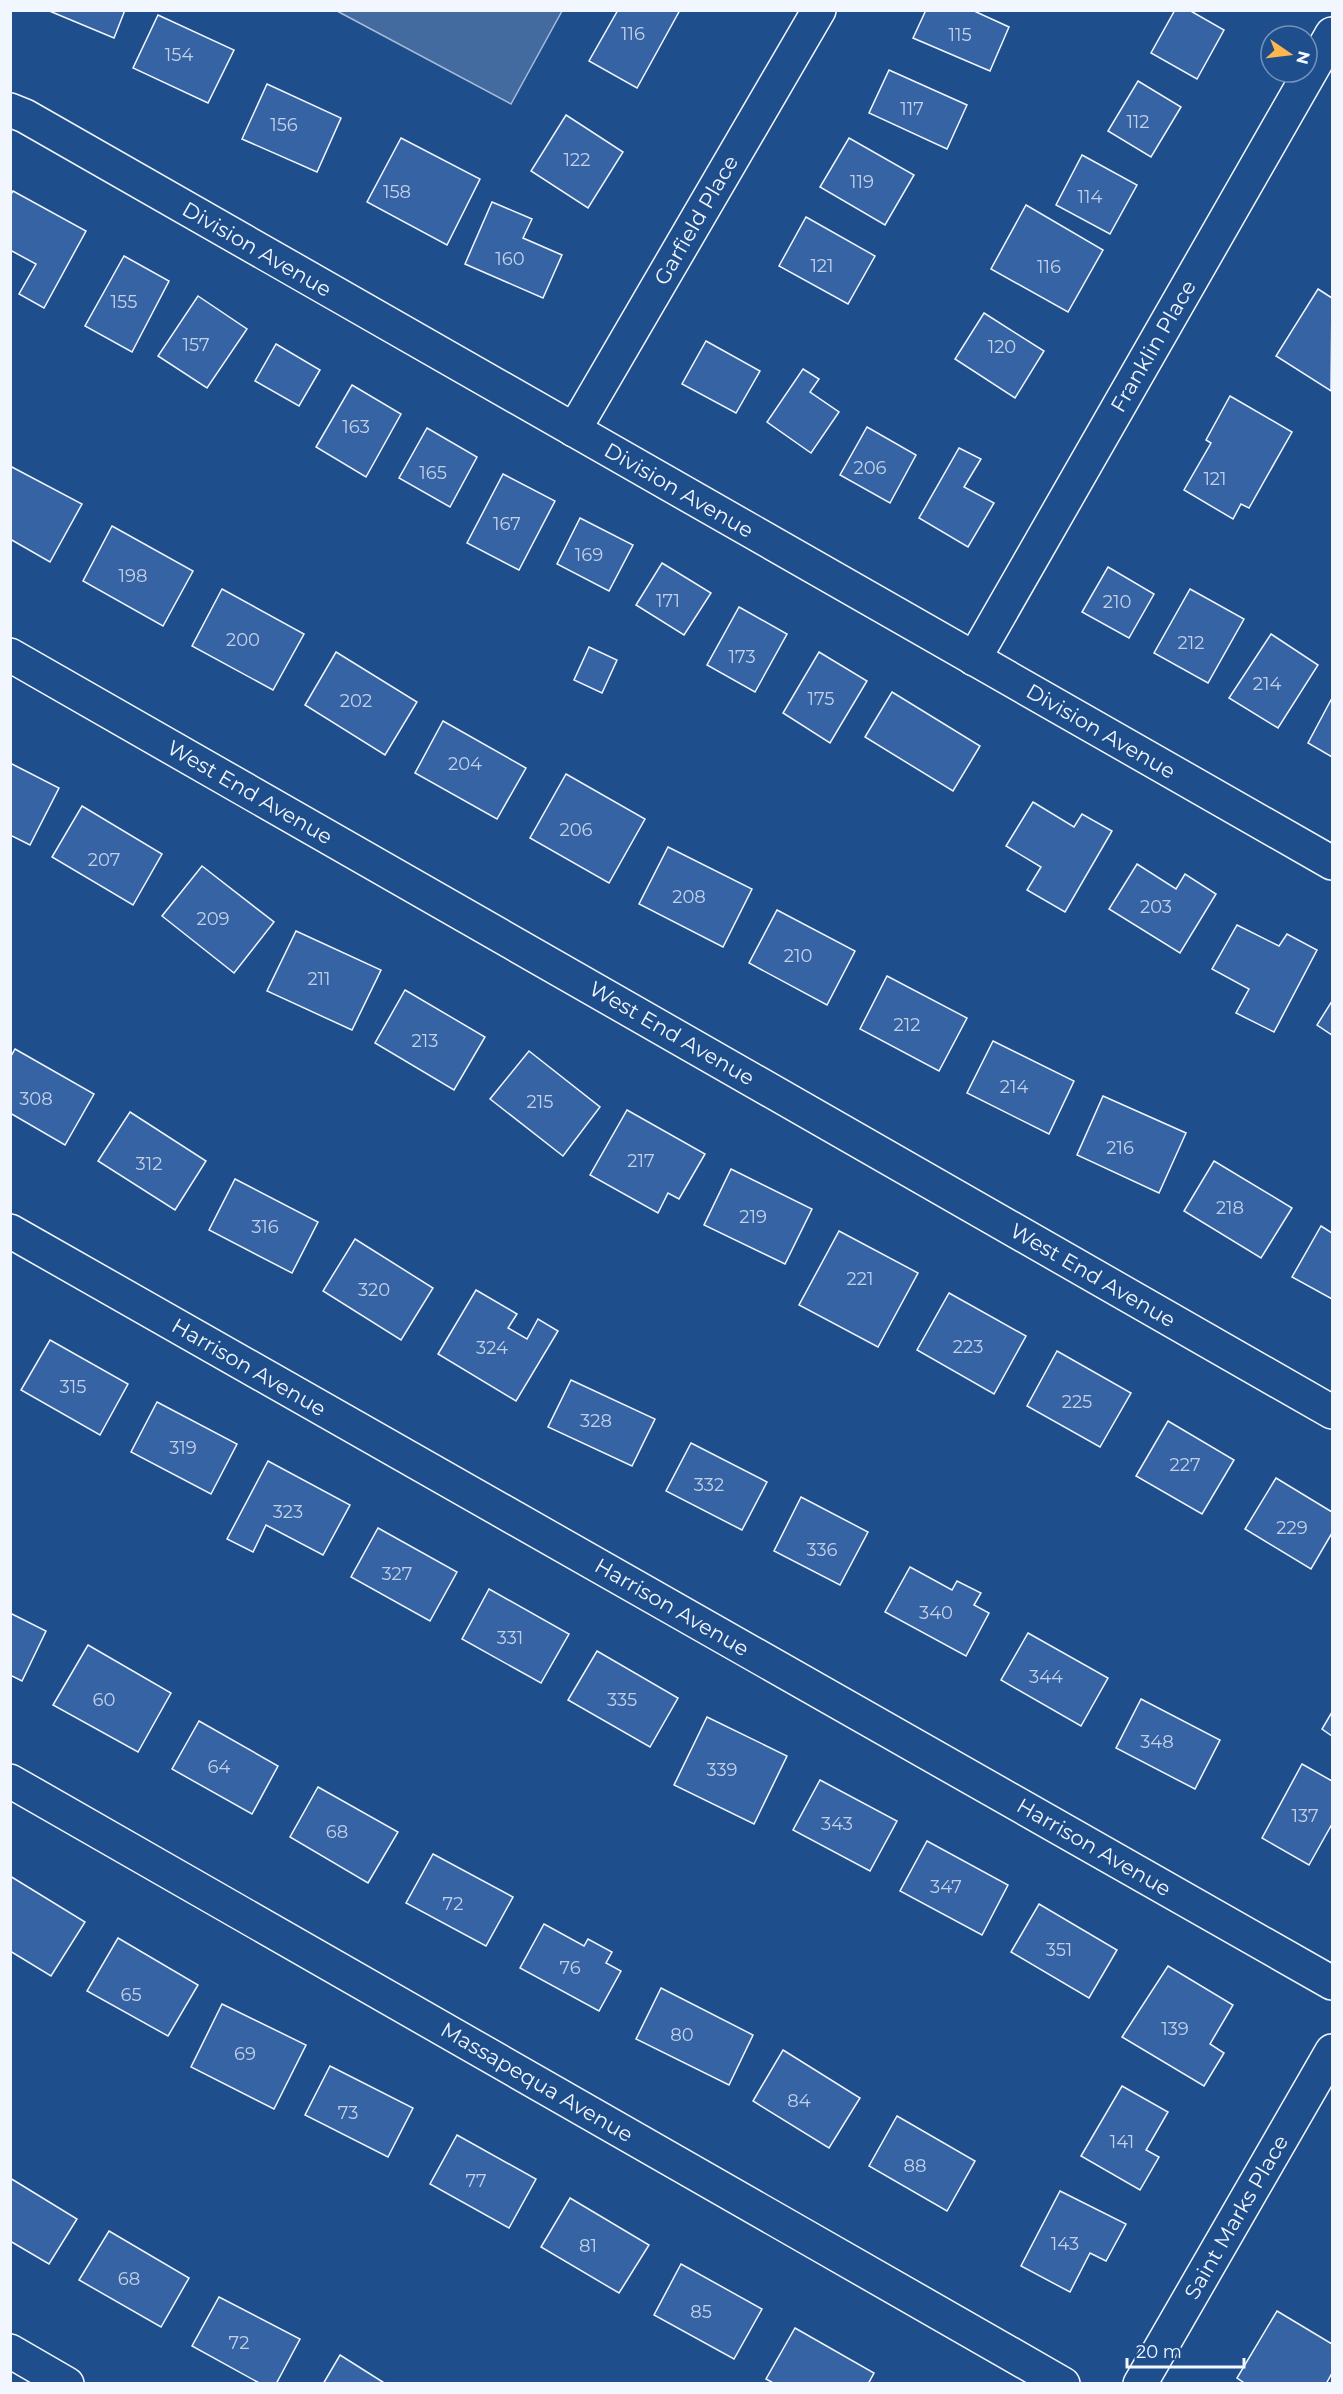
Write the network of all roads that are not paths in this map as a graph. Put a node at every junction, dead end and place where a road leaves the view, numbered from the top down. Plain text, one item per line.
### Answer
1 (819, 10) edge
2 (1332, 34) edge
3 (18, 113) edge
4 (574, 430) junction
5 (10, 655) edge
6 (974, 659) junction
7 (1332, 863) edge
8 (10, 1231) edge
9 (1332, 1412) edge
10 (10, 1781) edge
11 (1332, 1983) edge
12 (1332, 2051) edge
13 (10, 2351) edge
14 (67, 2384) edge
15 (1063, 2384) edge
16 (1140, 2384) edge

1 - 4 street, Garfield Place
2 - 6 street, Franklin Place
3 - 4 street, Division Avenue
4 - 6 street, Division Avenue
5 - 9 street, West End Avenue
6 - 7 street, Division Avenue
8 - 11 street, Harrison Avenue
10 - 15 street, Massapequa Avenue
12 - 16 street, Saint Marks Place
13 - 14 street

